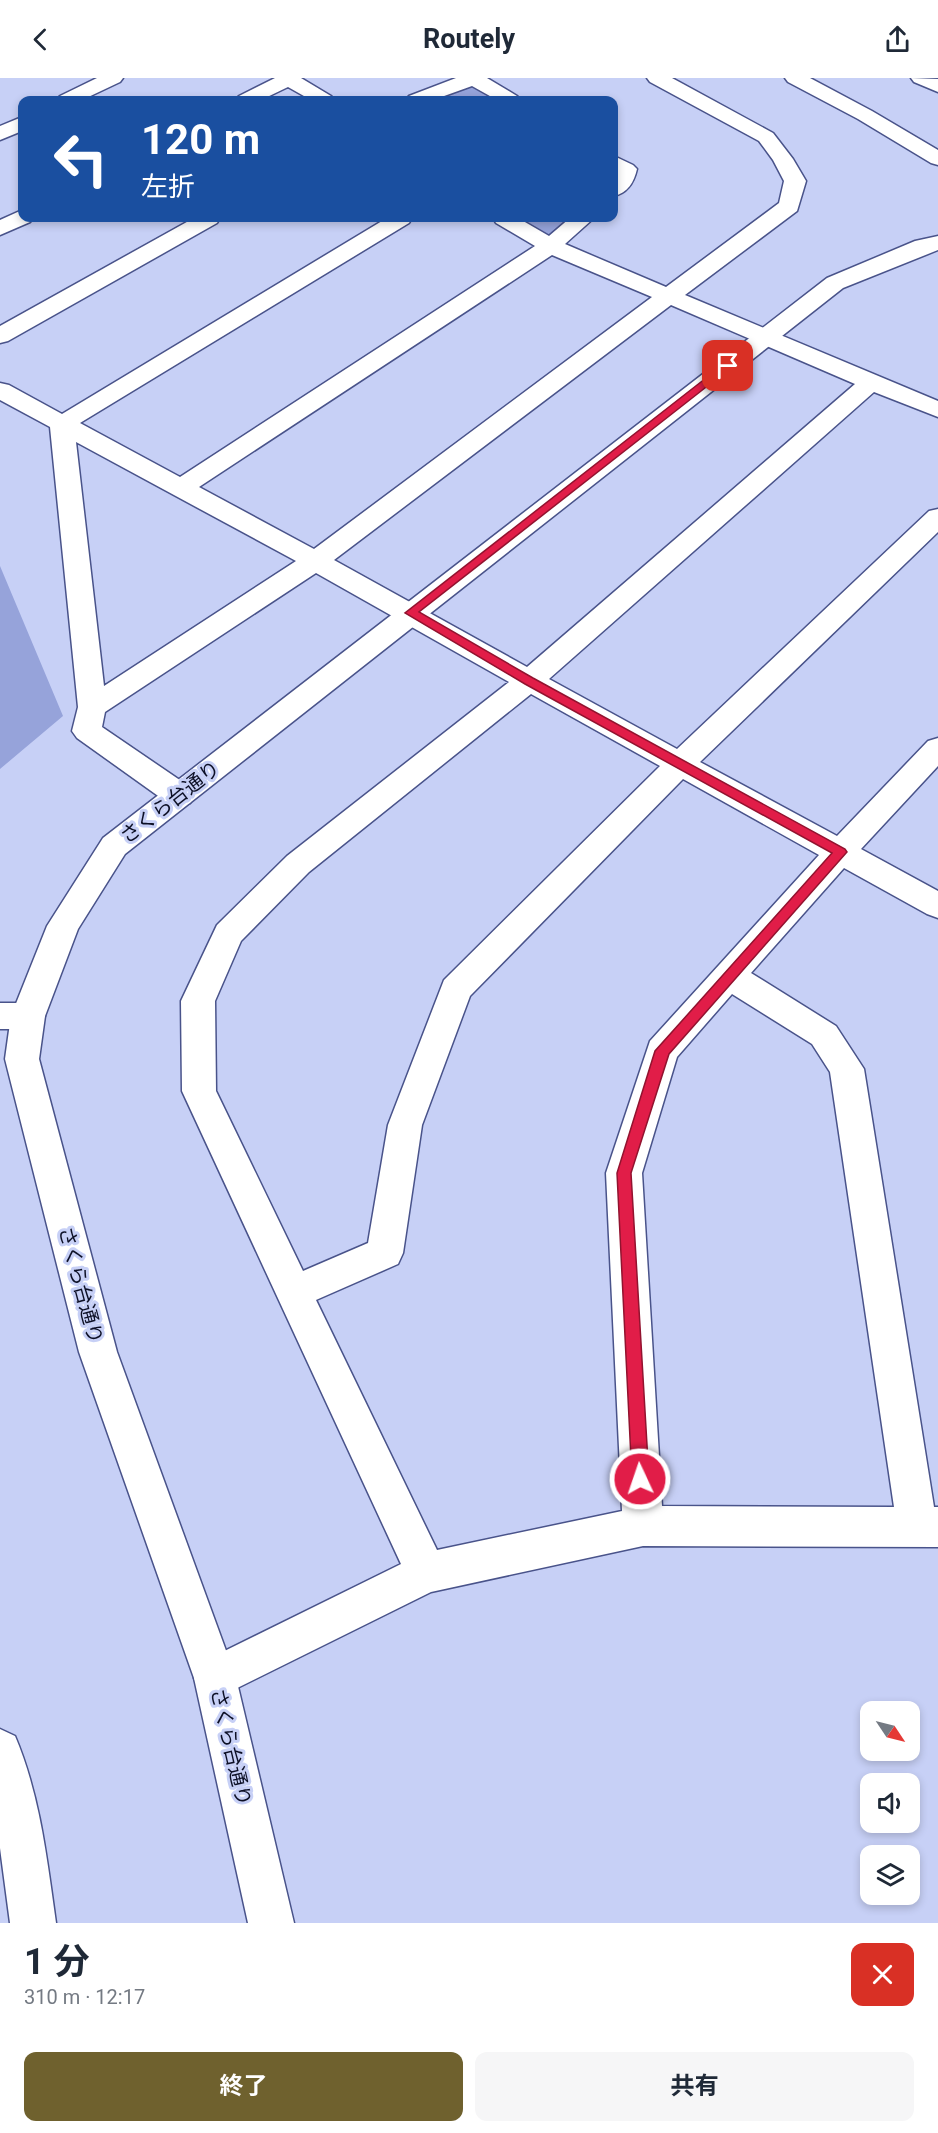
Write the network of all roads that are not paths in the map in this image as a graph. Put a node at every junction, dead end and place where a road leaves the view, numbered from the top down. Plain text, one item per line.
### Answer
1 (113, 78) edge
2 (287, 78) edge
3 (473, 78) edge
4 (657, 78) edge
5 (795, 78) edge
6 (921, 78) edge
7 (938, 86) edge
8 (76, 96) edge
9 (253, 96) edge
10 (317, 96) edge
11 (426, 96) edge
12 (503, 96) edge
13 (18, 125) edge
14 (0, 134) edge
15 (938, 159) edge
16 (618, 164) edge
17 (618, 186) edge
18 (18, 219) edge
19 (202, 222) edge
20 (394, 222) edge
21 (511, 222) edge
22 (578, 222) edge
23 (0, 228) edge
24 (938, 243) edge
25 (550, 246) junction
26 (669, 296) junction
27 (0, 336) edge
28 (765, 337) junction
29 (871, 382) junction
30 (0, 390) edge
31 (938, 410) edge
32 (62, 424) junction
33 (180, 488) junction
34 (938, 517) edge
35 (315, 561) junction
36 (411, 613) junction
37 (529, 681) junction
38 (92, 707) junction
39 (938, 748) edge
40 (680, 764) junction
41 (179, 795) junction
42 (840, 852) junction
43 (938, 906) edge
44 (729, 976) junction
45 (14, 1016) edge
46 (294, 1292) junction
47 (643, 1526) junction
48 (927, 1527) edge
49 (426, 1573) junction
50 (215, 1678) junction
51 (0, 1751) edge
52 (9, 1813) edge
53 (33, 1923) edge
54 (271, 1923) edge

1 - 8 street
2 - 9 street
2 - 10 street
3 - 11 street
3 - 12 street
4 - 26 street
5 - 15 street
6 - 7 street
13 - 14 street
16 - 17 street
18 - 23 street
19 - 27 street
20 - 32 street
21 - 25 street
22 - 25 street
24 - 28 street, さくら台通り
25 - 26 street
25 - 33 street
26 - 28 street
26 - 35 street
28 - 29 street
28 - 36 street, さくら台通り
29 - 31 street
29 - 37 street
30 - 32 street
32 - 33 street
32 - 38 street
33 - 35 street
34 - 40 street
35 - 36 street
35 - 38 street
36 - 37 street
36 - 41 street, さくら台通り
37 - 40 street
37 - 46 street
38 - 41 street
39 - 42 street
40 - 42 street
40 - 46 street
41 - 45 street, さくら台通り
42 - 43 street
42 - 44 street
44 - 47 street
44 - 48 street
45 - 50 street, さくら台通り
46 - 49 street
47 - 48 street
47 - 49 street
49 - 50 street
50 - 54 street, さくら台通り
51 - 52 street
52 - 53 street

